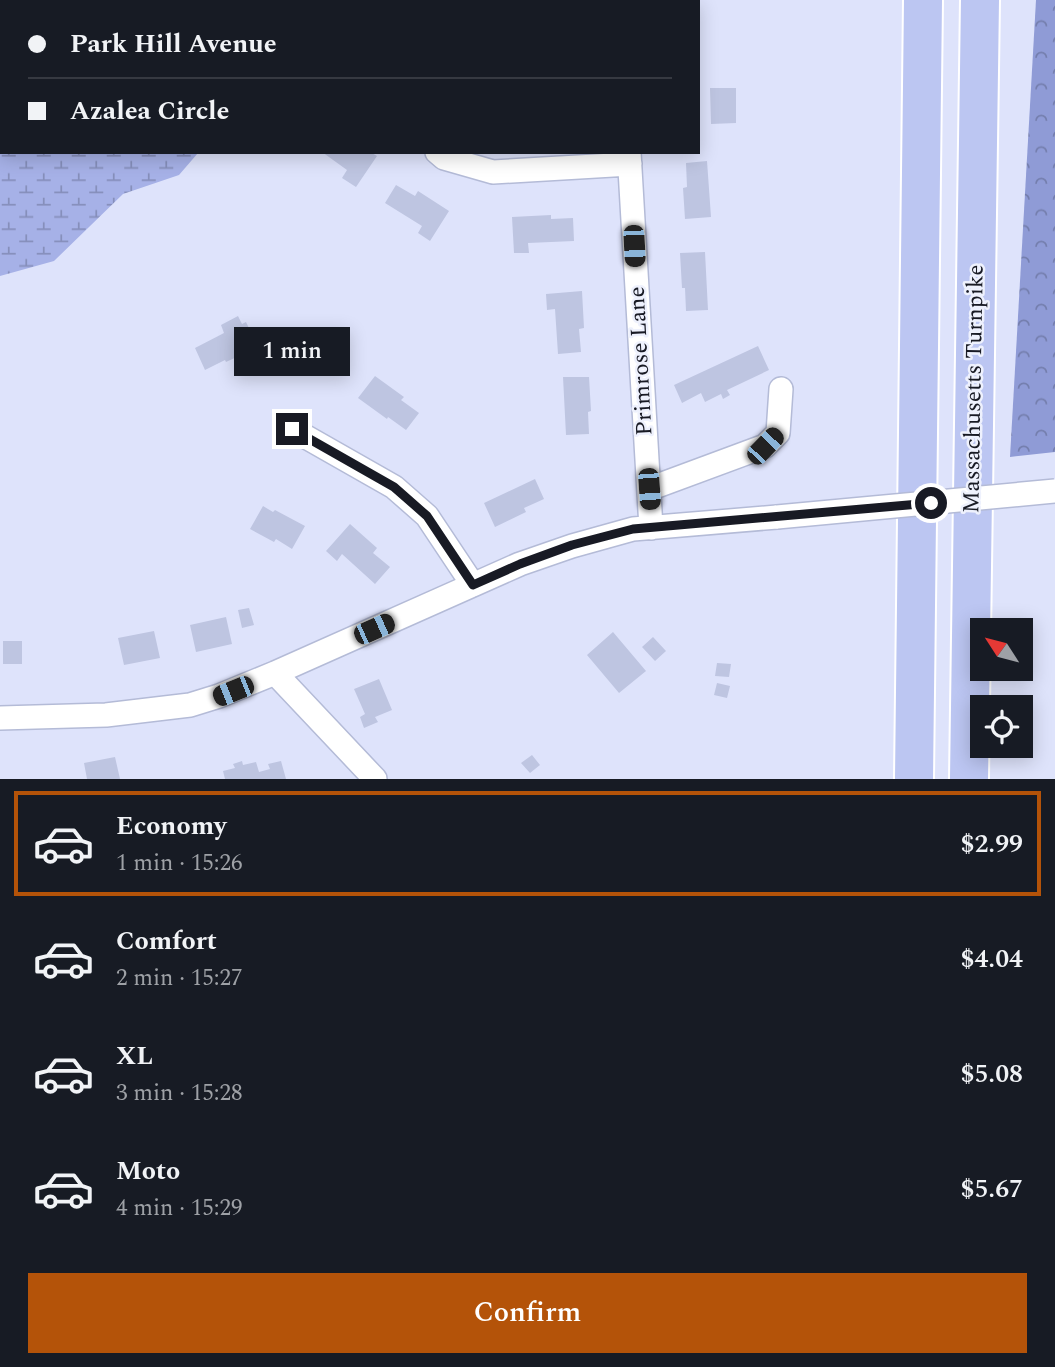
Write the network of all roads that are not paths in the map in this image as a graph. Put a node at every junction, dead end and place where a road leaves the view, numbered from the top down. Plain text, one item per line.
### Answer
1 (923, 0) edge
2 (981, 0) edge
3 (439, 154) edge
4 (629, 158) edge
5 (781, 389) dead end
6 (292, 429) dead end
7 (649, 489) junction
8 (1055, 491) edge
9 (651, 528) junction
10 (473, 585) junction
11 (275, 673) junction
12 (0, 718) edge
13 (375, 779) edge
14 (914, 779) edge
15 (969, 779) edge

1 - 14 highway
2 - 15 highway, Massachusetts Turnpike
3 - 4 street
4 - 7 street, Primrose Lane
5 - 7 street
6 - 10 street
7 - 9 street, Primrose Lane
8 - 9 street, bridge
9 - 10 street
10 - 11 street
11 - 12 street
11 - 13 street

